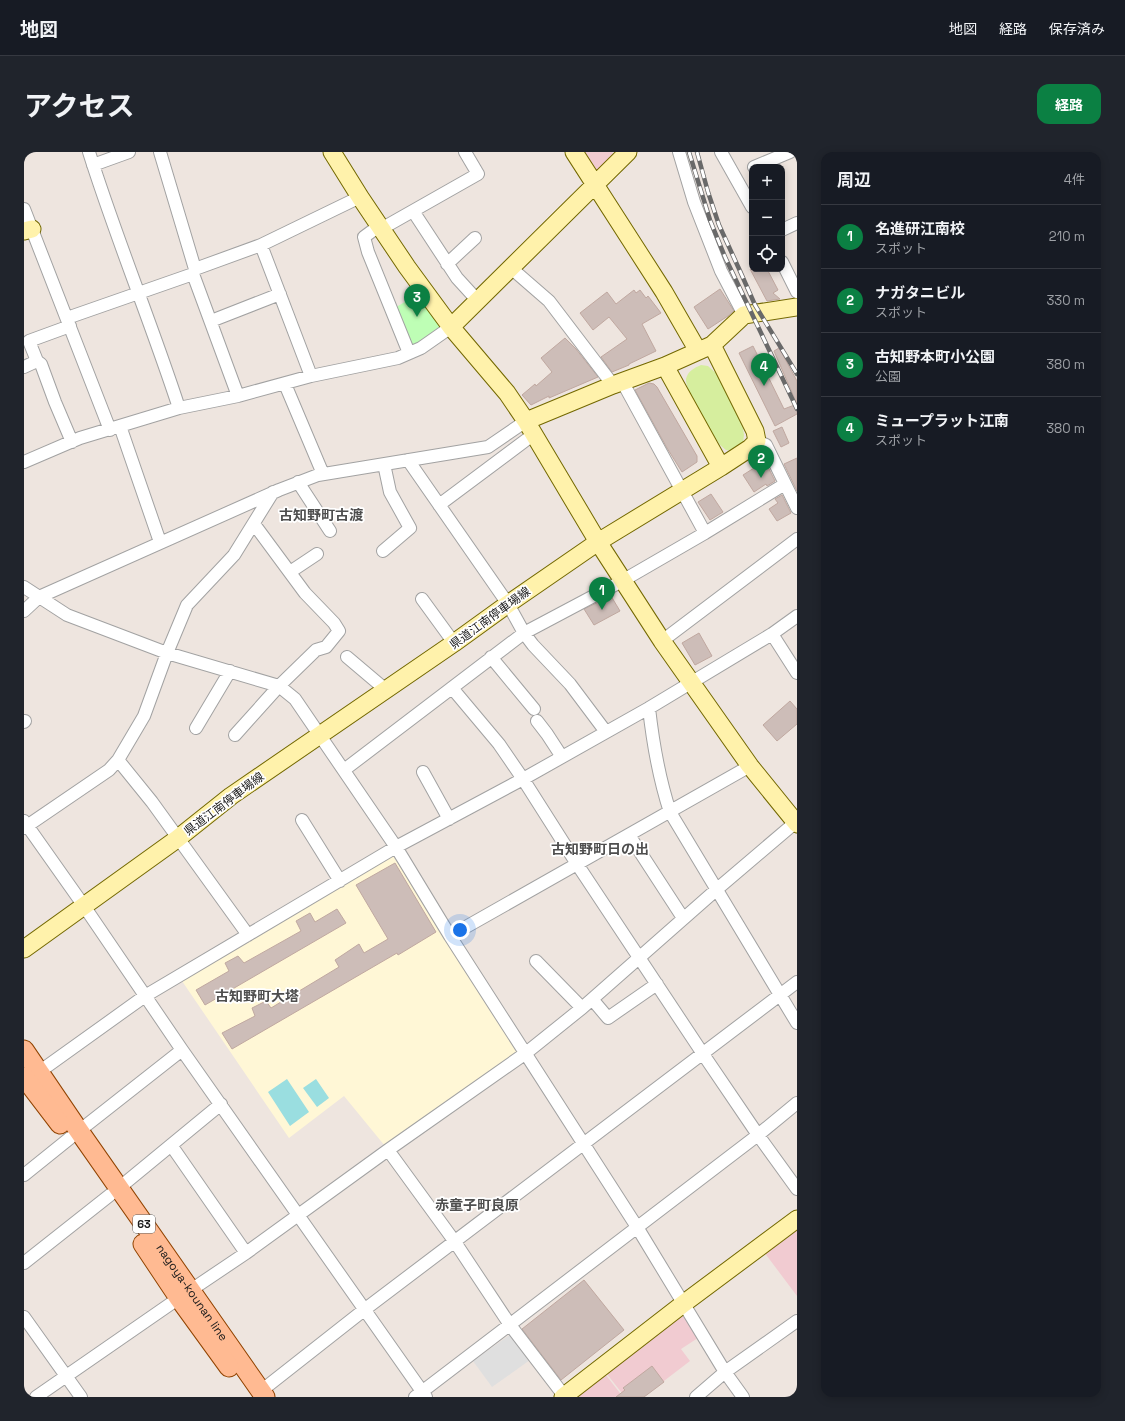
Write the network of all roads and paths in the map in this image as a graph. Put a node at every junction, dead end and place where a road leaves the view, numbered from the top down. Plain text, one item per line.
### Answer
1 (89, 152) edge
2 (129, 152) edge
3 (160, 152) edge
4 (332, 152) edge
5 (465, 152) edge
6 (574, 152) edge
7 (628, 152) edge
8 (679, 152) edge
9 (790, 152) edge
10 (723, 153) edge
11 (762, 164) edge
12 (93, 165) junction
13 (749, 170) edge
14 (734, 176) junction
15 (595, 185) junction
16 (360, 197) junction
17 (749, 202) edge
18 (24, 208) edge
19 (413, 211) junction
20 (797, 223) edge
21 (380, 228) junction
22 (785, 229) edge
23 (28, 230) edge
24 (475, 238) dead end
25 (261, 244) junction
26 (447, 264) junction
27 (511, 268) junction
28 (785, 268) edge
29 (194, 271) junction
30 (138, 292) junction
31 (797, 292) edge
32 (280, 294) junction
33 (478, 301) junction
34 (795, 313) edge
35 (744, 315) junction
36 (211, 321) junction
37 (68, 322) junction
38 (451, 328) junction
39 (26, 339) edge
40 (705, 348) junction
41 (409, 353) junction
42 (37, 361) junction
43 (665, 366) junction
44 (24, 367) edge
45 (311, 376) junction
46 (617, 383) junction
47 (285, 384) junction
48 (238, 396) junction
49 (179, 408) junction
50 (115, 428) junction
51 (530, 428) junction
52 (757, 441) junction
53 (72, 442) junction
54 (408, 460) junction
55 (24, 462) edge
56 (384, 464) junction
57 (721, 467) junction
58 (323, 474) junction
59 (298, 482) junction
60 (785, 484) junction
61 (682, 490) junction
62 (273, 492) junction
63 (439, 505) junction
64 (797, 508) edge
65 (254, 524) junction
66 (330, 531) dead end
67 (705, 533) junction
68 (797, 539) edge
69 (160, 542) junction
70 (598, 542) junction
71 (383, 551) dead end
72 (317, 554) dead end
73 (290, 572) junction
74 (622, 581) junction
75 (24, 587) edge
76 (38, 597) junction
77 (422, 599) dead end
78 (508, 604) junction
79 (24, 611) edge
80 (797, 616) edge
81 (524, 633) junction
82 (772, 634) junction
83 (662, 641) junction
84 (454, 643) junction
85 (168, 653) junction
86 (347, 657) dead end
87 (491, 657) junction
88 (230, 671) junction
89 (797, 673) edge
90 (692, 683) junction
91 (279, 686) junction
92 (452, 688) junction
93 (386, 690) junction
94 (649, 708) junction
95 (534, 709) dead end
96 (537, 721) dead end
97 (196, 728) dead end
98 (606, 732) junction
99 (235, 735) dead end
100 (321, 736) junction
101 (562, 757) junction
102 (118, 760) junction
103 (750, 766) junction
104 (344, 770) junction
105 (423, 772) dead end
106 (523, 779) junction
107 (670, 812) junction
108 (450, 818) junction
109 (302, 820) dead end
110 (796, 823) edge
111 (25, 825) edge
112 (629, 835) junction
113 (177, 839) junction
114 (396, 847) junction
115 (577, 864) junction
116 (340, 881) junction
117 (716, 890) junction
118 (84, 906) junction
119 (683, 918) junction
120 (248, 935) junction
121 (450, 936) junction
122 (24, 949) edge
123 (639, 957) junction
124 (536, 961) dead end
125 (797, 982) edge
126 (657, 984) junction
127 (781, 994) junction
128 (145, 996) junction
129 (592, 999) junction
130 (582, 1008) junction
131 (797, 1023) edge
132 (24, 1050) edge
133 (182, 1050) junction
134 (526, 1053) junction
135 (703, 1054) junction
136 (29, 1079) edge
137 (797, 1103) edge
138 (221, 1104) junction
139 (74, 1134) junction
140 (758, 1135) junction
141 (584, 1143) junction
142 (171, 1145) junction
143 (388, 1150) junction
144 (24, 1174) edge
145 (797, 1189) edge
146 (115, 1192) junction
147 (299, 1214) junction
148 (797, 1220) edge
149 (637, 1227) junction
150 (454, 1242) junction
151 (246, 1253) junction
152 (24, 1263) edge
153 (185, 1294) junction
154 (683, 1304) junction
155 (364, 1310) junction
156 (24, 1317) edge
157 (797, 1321) edge
158 (510, 1325) junction
159 (725, 1372) junction
160 (67, 1376) junction
161 (259, 1395) edge
162 (421, 1395) edge
163 (36, 1397) edge
164 (81, 1397) edge
165 (564, 1397) edge
166 (696, 1397) edge
167 (743, 1397) edge

1 - 12 street
2 - 12 street
3 - 29 street
4 - 16 street
5 - 19 street
6 - 15 street
7 - 15 street
8 - 35 street
9 - 11 street
10 - 14 street
12 - 30 street
13 - 14 street
14 - 17 street
15 - 27 street
15 - 40 street
16 - 21 street
16 - 25 street
18 - 23 street
19 - 21 street
19 - 26 street
20 - 22 street
21 - 38 street
21 - 41 street
23 - 37 street
24 - 26 street
25 - 29 street
25 - 32 street
26 - 33 street
27 - 33 street
27 - 46 street
28 - 31 street
29 - 30 street
29 - 36 street
30 - 37 street
30 - 49 street
32 - 36 street
32 - 45 street
33 - 38 street
34 - 35 street
35 - 40 street
36 - 48 street
37 - 39 street
37 - 50 street
38 - 41 street
38 - 51 street
39 - 42 street
40 - 43 street
40 - 52 street
41 - 45 street
42 - 44 street
42 - 53 street
43 - 46 street
43 - 57 street
45 - 47 street
46 - 51 street
46 - 61 street
47 - 48 street
47 - 58 street
48 - 49 street
49 - 50 street
50 - 53 street
50 - 69 street
51 - 54 street
51 - 63 street
51 - 70 street
52 - 57 street, 県道江南停車場線
52 - 60 street
53 - 55 street
54 - 56 street
54 - 63 street
56 - 58 street
56 - 71 street
57 - 61 street, 県道江南停車場線
58 - 59 street
59 - 62 street
59 - 66 street
60 - 64 street
60 - 67 street
61 - 67 street
61 - 70 street, 県道江南停車場線
62 - 65 street
62 - 69 street
63 - 78 street
65 - 73 street
65 - 85 street
67 - 74 street
68 - 83 street
69 - 76 street
70 - 74 street
70 - 78 street, 県道江南停車場線
72 - 73 street
73 - 91 street
74 - 81 street
74 - 83 street
75 - 76 street
76 - 79 street
76 - 85 street
77 - 84 street
78 - 81 street
78 - 84 street, 県道江南停車場線
80 - 82 street
81 - 87 street
81 - 98 street
82 - 89 street
82 - 90 street
83 - 90 street
84 - 93 street, 県道江南停車場線
85 - 88 street
85 - 102 street
86 - 93 street
87 - 92 street
87 - 95 street
88 - 91 street
88 - 97 street
90 - 94 street
90 - 103 street
91 - 99 street
91 - 100 street
92 - 104 street
92 - 106 street
93 - 100 street, 県道江南停車場線
94 - 98 street
94 - 107 street
96 - 101 street
98 - 101 street
100 - 104 street
100 - 113 street, 県道江南停車場線
101 - 106 street
102 - 111 street
102 - 113 street
103 - 107 street
103 - 110 street
104 - 114 street
105 - 108 street
106 - 108 street
106 - 115 street
107 - 112 street
107 - 117 street
108 - 114 street
109 - 116 street
110 - 117 street
111 - 118 street
112 - 115 street
112 - 119 street
113 - 118 street, 県道江南停車場線
113 - 120 street
114 - 116 street
114 - 121 street
115 - 121 street
115 - 123 street
116 - 120 street
117 - 119 street
117 - 127 street
118 - 122 street, 県道江南停車場線
118 - 128 street
119 - 123 street
120 - 128 street
121 - 134 street
123 - 126 street
123 - 129 street
124 - 130 street
125 - 127 street
126 - 129 street
126 - 135 street
127 - 131 street
127 - 135 street
128 - 133 street
128 - 136 street
129 - 130 street
130 - 134 street
132 - 136 main road, nagoya-kounan line / 63
133 - 138 street
133 - 139 street
134 - 141 street
134 - 143 street
135 - 140 street
135 - 141 street
136 - 139 main road, nagoya-kounan line / 63
137 - 140 street
138 - 142 street
138 - 147 street
139 - 144 street
139 - 146 main road, nagoya-kounan line / 63
140 - 145 street
140 - 149 street
141 - 149 street
141 - 150 street
142 - 146 street
142 - 151 street
143 - 147 street
143 - 150 street
146 - 152 street
146 - 153 main road, nagoya-kounan line / 63
147 - 151 street
147 - 155 street
148 - 154 street
149 - 154 street
149 - 158 street
150 - 155 street
150 - 158 street
151 - 153 street
153 - 160 street
153 - 161 main road, nagoya-kounan line / 63
154 - 159 street
154 - 165 street
155 - 161 street
155 - 162 street
156 - 160 street
157 - 159 street
158 - 162 street
158 - 165 street
159 - 166 street
159 - 167 street
160 - 163 street
160 - 164 street

